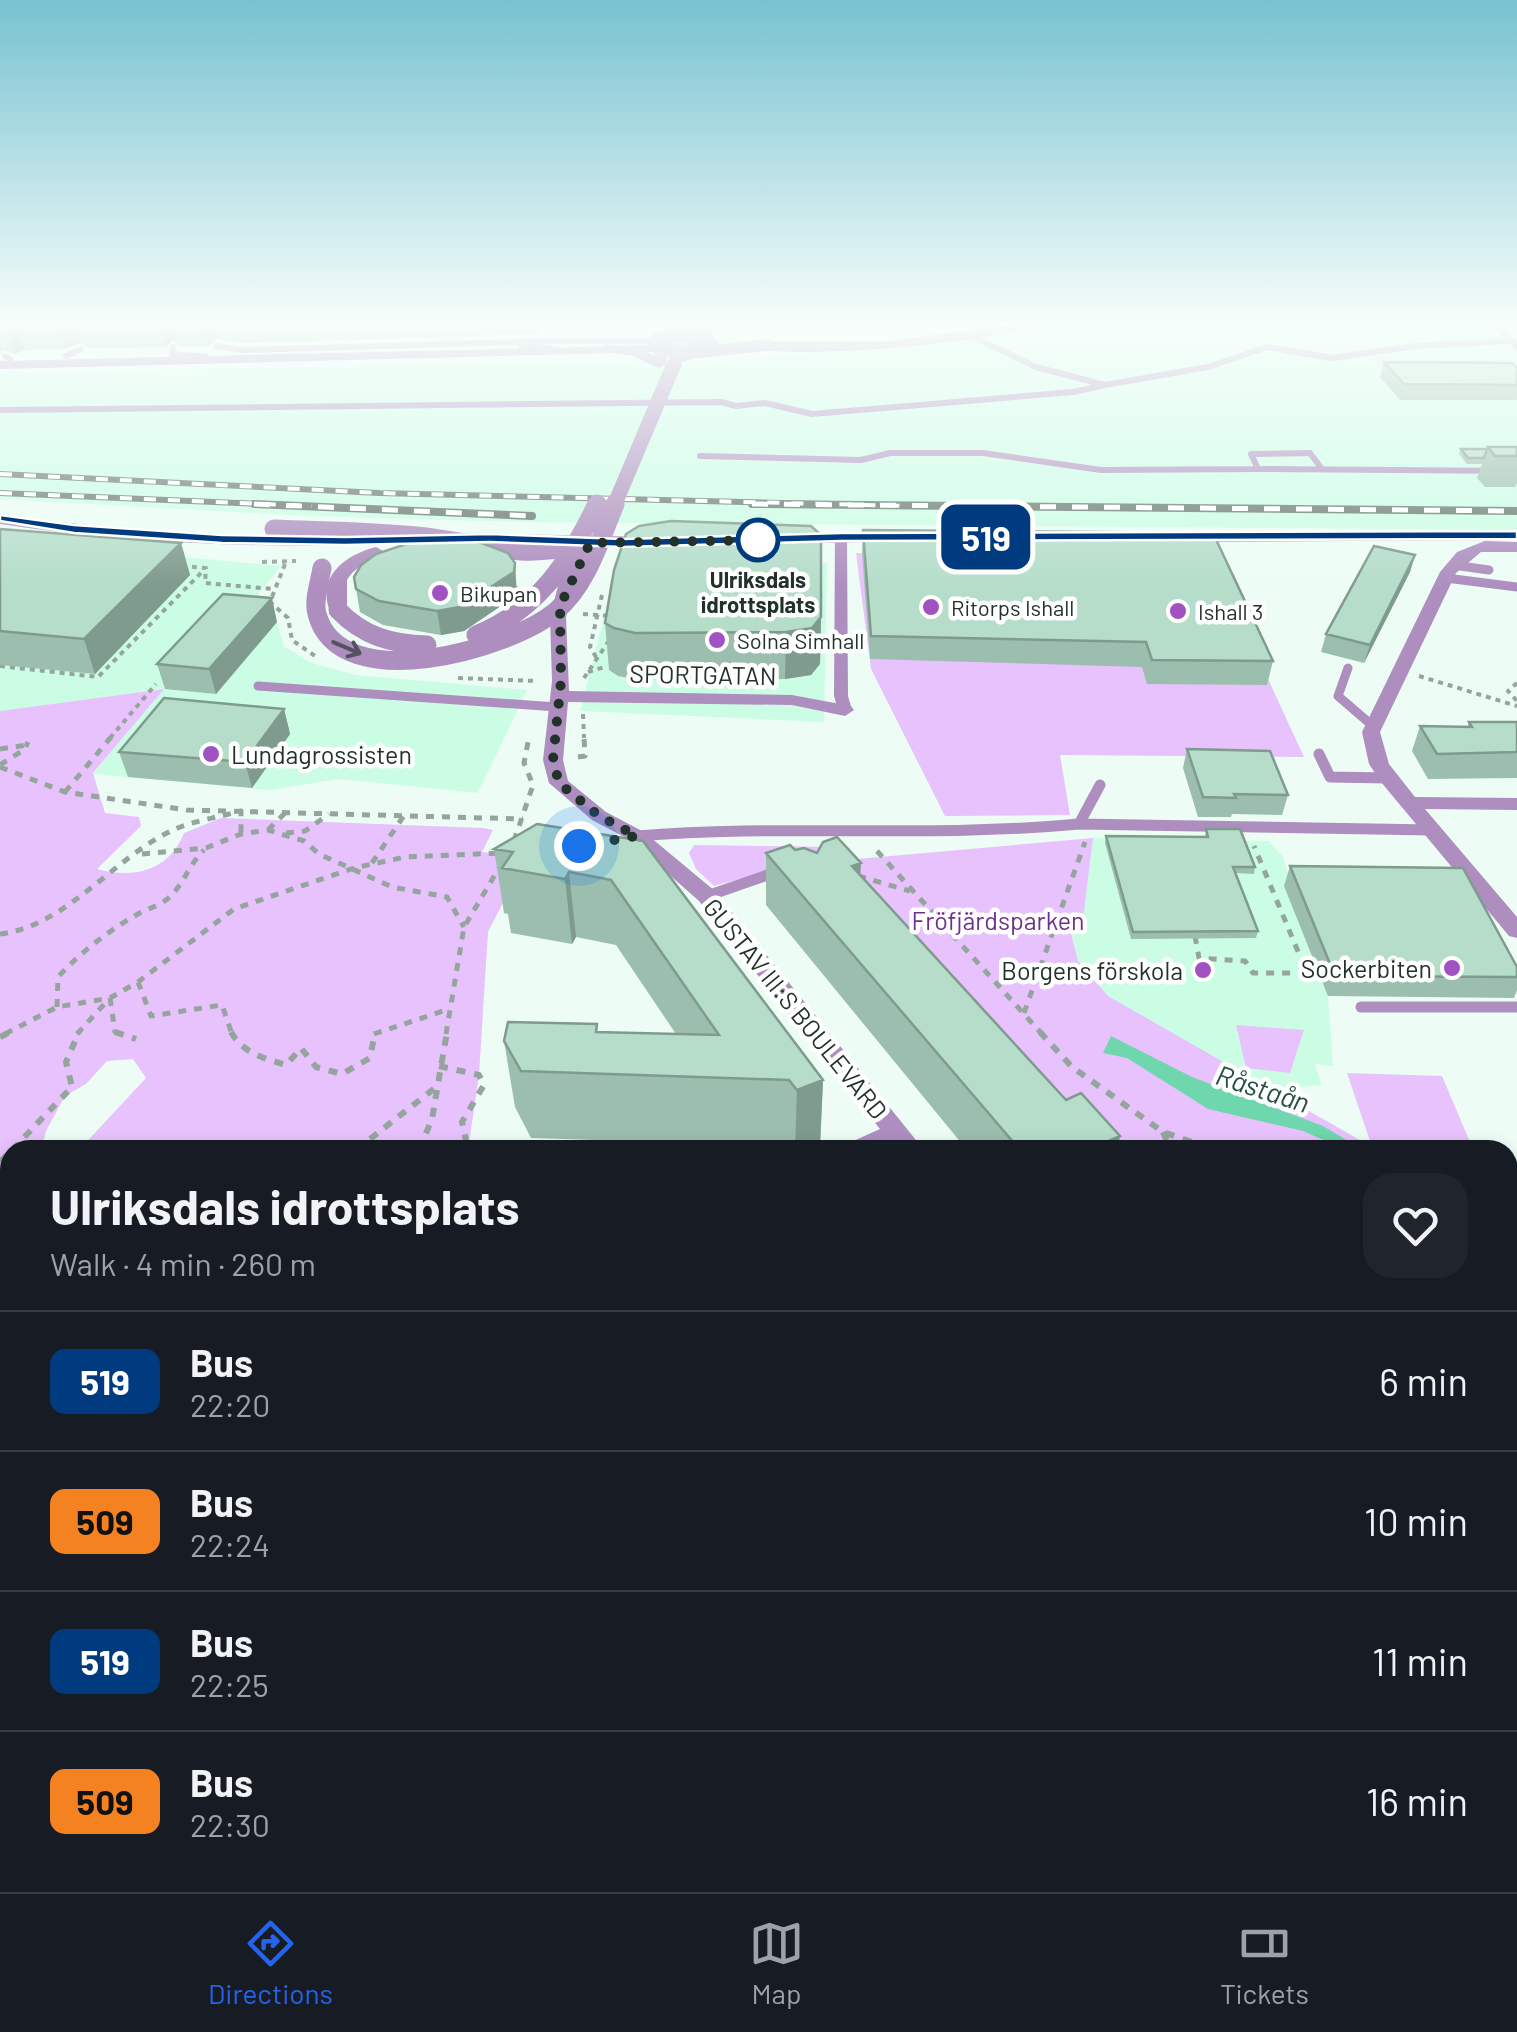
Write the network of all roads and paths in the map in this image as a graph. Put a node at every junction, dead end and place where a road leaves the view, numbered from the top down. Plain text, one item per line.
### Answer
1 (634, 412) edge
2 (653, 412) edge
3 (805, 412) edge
4 (832, 412) edge
5 (700, 456) dead end
6 (1322, 469) junction
7 (1258, 470) junction
8 (1517, 471) edge
9 (0, 518) edge
10 (92, 530) junction
11 (1517, 536) edge
12 (841, 537) junction
13 (918, 537) edge
14 (275, 538) junction
15 (445, 538) junction
16 (1168, 538) edge
17 (222, 539) junction
18 (770, 540) edge
19 (680, 542) edge
20 (584, 544) junction
21 (1517, 548) edge
22 (342, 550) junction
23 (376, 552) junction
24 (168, 564) edge
25 (206, 568) junction
26 (322, 568) junction
27 (1489, 570) dead end
28 (1450, 572) junction
29 (1517, 586) edge
30 (604, 587) dead end
31 (272, 589) dead end
32 (615, 601) edge
33 (580, 614) dead end
34 (596, 616) junction
35 (614, 617) junction
36 (0, 666) edge
37 (605, 667) edge
38 (1348, 668) dead end
39 (26, 669) junction
40 (587, 672) dead end
41 (1401, 672) junction
42 (17, 674) edge
43 (1517, 683) edge
44 (156, 684) edge
45 (258, 686) dead end
46 (558, 702) junction
47 (1517, 704) edge
48 (845, 710) joint
49 (1374, 727) junction
50 (0, 749) edge
51 (1319, 754) dead end
52 (0, 766) edge
53 (1388, 778) junction
54 (533, 785) dead end
55 (1100, 785) dead end
56 (66, 792) junction
57 (1407, 802) junction
58 (1517, 804) edge
59 (241, 811) junction
60 (286, 812) junction
61 (331, 812) junction
62 (405, 814) junction
63 (524, 819) junction
64 (1085, 824) junction
65 (1242, 827) junction
66 (268, 830) junction
67 (852, 830) junction
68 (1431, 830) junction
69 (283, 833) junction
70 (241, 834) junction
71 (637, 836) junction
72 (206, 848) junction
73 (509, 853) junction
74 (142, 854) junction
75 (370, 865) junction
76 (354, 868) junction
77 (846, 872) edge
78 (792, 873) edge
79 (914, 893) junction
80 (707, 896) junction
81 (1192, 921) edge
82 (464, 927) junction
83 (1517, 931) edge
84 (0, 934) edge
85 (138, 982) junction
86 (110, 998) junction
87 (57, 1007) junction
88 (1360, 1007) dead end
89 (1517, 1008) edge
90 (449, 1009) junction
91 (1024, 1013) junction
92 (0, 1037) edge
93 (136, 1040) dead end
94 (438, 1066) junction
95 (435, 1088) junction
96 (1163, 1132) junction
97 (21, 1140) edge
98 (369, 1140) edge
99 (423, 1140) edge
100 (466, 1140) edge
101 (903, 1140) edge
102 (1167, 1140) edge
103 (1186, 1140) edge

1 - 20 street, bridge
26 -> 2 street, bridge
3 - 4 lane
5 - 7 lane
6 - 7 lane
6 - 7 lane
6 - 8 lane
9 - 10 street
10 - 14 street
10 - 17 street
11 - 16 street
12 - 13 street
12 - 18 street
12 - 48 street
14 - 17 street
14 - 20 street, bridge
14 - 22 street
14 - 26 street
15 - 17 street
15 - 20 street
15 - 22 street
19 - 20 street
20 - 23 street
20 - 23 street, bridge
20 - 46 street, GUSTAV III:S BOULEVARD
21 - 28 street
22 - 23 street
22 - 26 street
24 - 25 path
25 - 31 path
25 - 39 path
27 - 28 lane
28 - 29 lane
28 - 41 street
30 - 34 path
32 - 35 path
33 - 35 path, bridge
34 - 35 path
34 - 35 path
36 - 39 path
37 - 40 path
38 - 49 lane
39 - 42 path
41 - 47 path
41 - 49 street
43 - 47 path
44 - 56 path
45 - 46 lane
46 - 48 street, SPORTGATAN
46 - 71 street, GUSTAV III:S BOULEVARD
49 - 53 street
50 - 52 path
51 - 53 lane
52 - 56 path
53 - 57 street
54 - 63 path
55 - 64 lane
56 - 59 path
57 - 58 street
57 - 68 street
59 - 60 path
59 - 70 path
59 - 74 path
60 - 61 path
60 - 66 path
61 - 62 path
61 - 69 path
62 - 63 path
62 - 75 path
63 - 73 path
64 - 65 lane
64 - 67 lane
64 - 91 path
65 - 68 lane
65 - 81 path
66 - 69 path
66 - 70 path
67 - 71 lane
67 - 79 path
68 - 83 street
69 - 76 path
70 - 72 path
71 - 80 street, GUSTAV III:S BOULEVARD
72 - 74 path
72 - 87 path
73 - 75 path
73 - 82 path
74 - 84 path
75 - 76 path
76 - 82 path
76 - 85 path
77 - 79 path
78 - 80 lane
79 - 91 path
80 - 101 street, GUSTAV III:S BOULEVARD
82 - 90 path
85 - 86 path
85 - 90 path
86 - 87 path
86 - 93 path
86 - 97 path
87 - 92 path
88 - 89 lane
90 - 94 path
91 - 96 path
94 - 95 path
94 - 100 path
95 - 98 path
95 - 99 path
96 - 102 path
96 - 103 path

